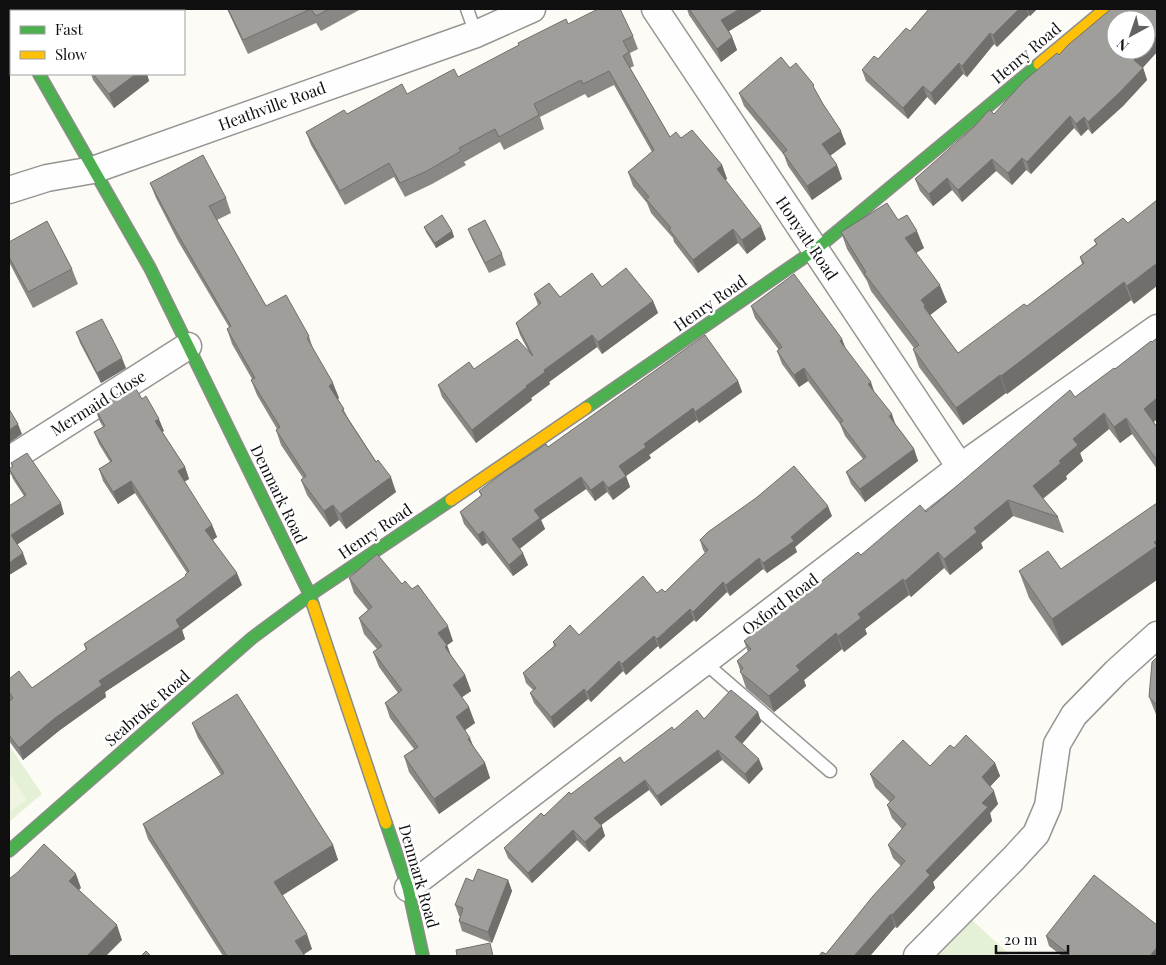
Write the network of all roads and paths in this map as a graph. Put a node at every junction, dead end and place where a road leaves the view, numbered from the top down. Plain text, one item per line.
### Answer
1 (467, 9) edge
2 (532, 9) edge
3 (655, 9) edge
4 (1105, 9) edge
5 (476, 34) junction
6 (40, 75) edge
7 (93, 170) junction
8 (9, 190) edge
9 (815, 250) junction
10 (1157, 328) edge
11 (188, 346) junction
12 (9, 460) edge
13 (960, 467) junction
14 (310, 595) junction
15 (1157, 635) edge
16 (704, 662) junction
17 (830, 771) dead end
18 (9, 852) edge
19 (408, 888) junction
20 (423, 956) edge
21 (917, 956) edge

1 - 5 lane
2 - 5 street, Heathville Road
3 - 9 street, Honyatt Road
4 - 9 street, Henry Road
5 - 7 street, Heathville Road
6 - 7 street, Denmark Road
7 - 8 street, Heathville Road
7 - 11 street, Denmark Road
9 - 13 street, Honyatt Road
9 - 14 street, Henry Road
10 - 13 street, Oxford Road
11 - 12 street, Mermaid Close
11 - 14 street, Denmark Road
13 - 16 street, Oxford Road
14 - 18 street, Seabroke Road
14 - 19 street, Denmark Road
15 - 21 street
16 - 17 lane
16 - 19 street, Oxford Road
19 - 20 street, Denmark Road

